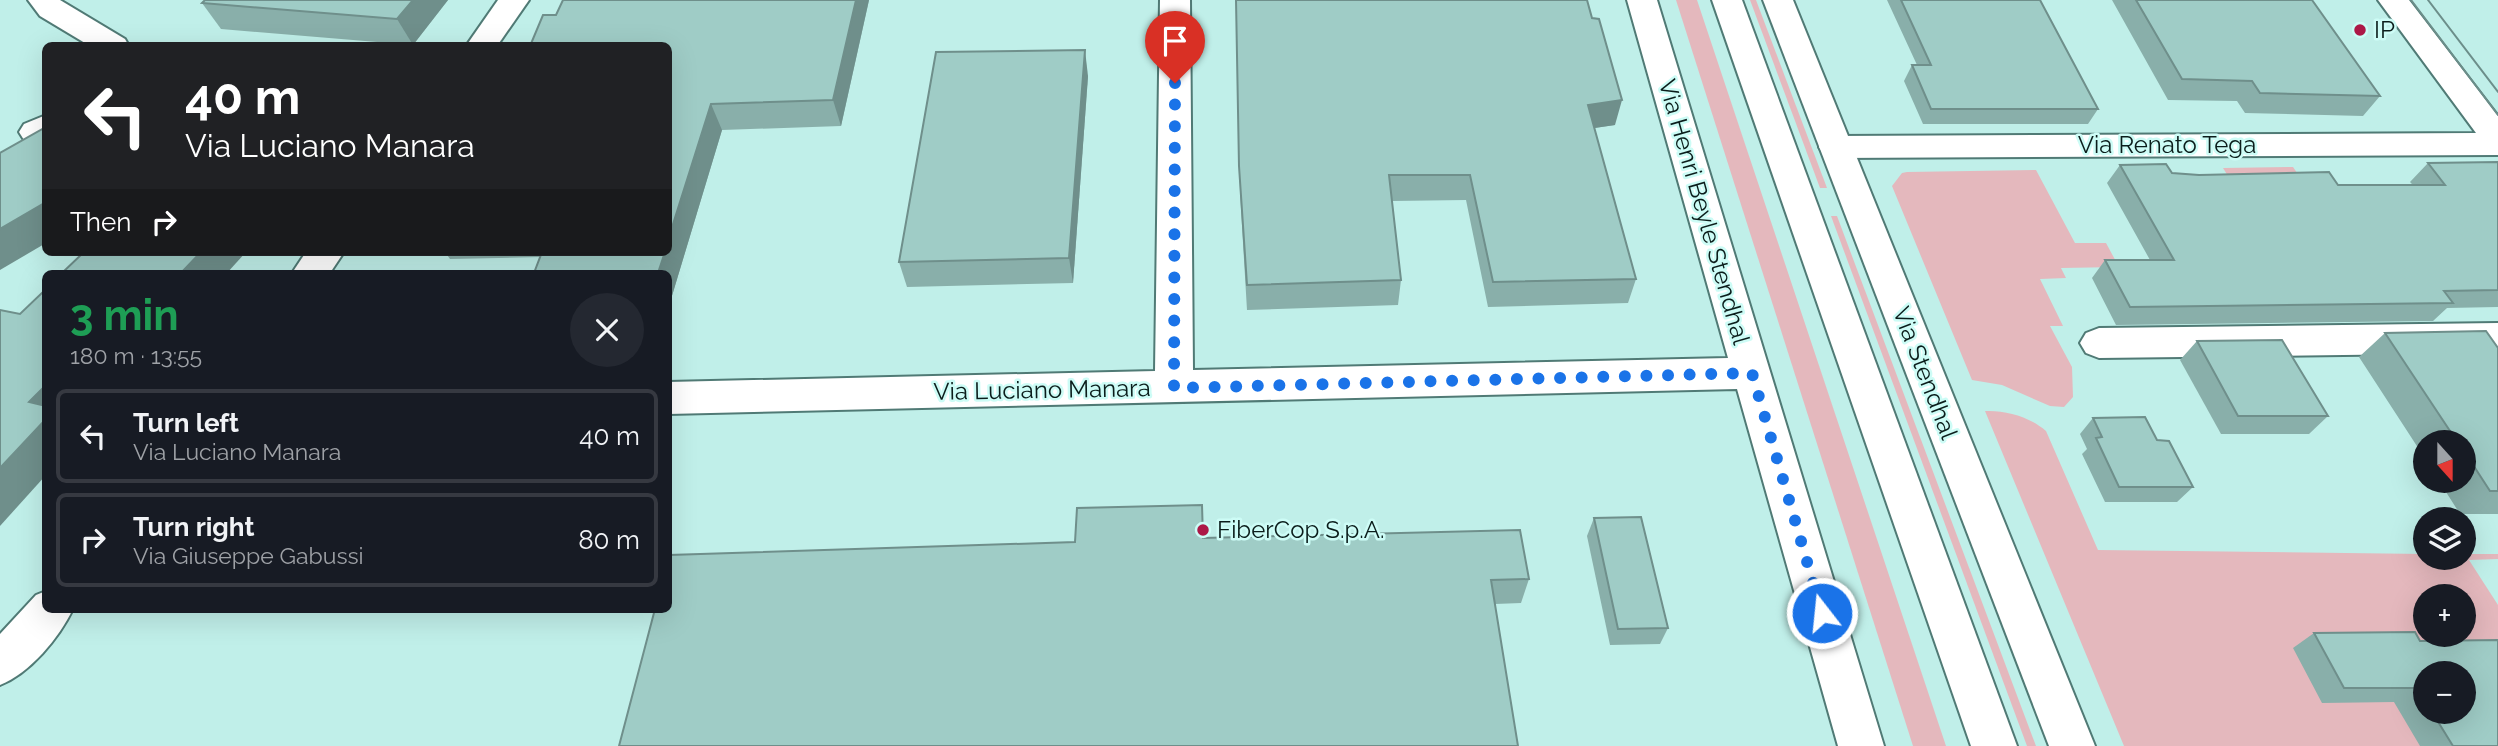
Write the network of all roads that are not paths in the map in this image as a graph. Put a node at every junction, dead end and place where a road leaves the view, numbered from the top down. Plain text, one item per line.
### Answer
1 (43, 0) edge
2 (514, 0) edge
3 (1175, 0) edge
4 (1642, 0) edge
5 (1727, 0) edge
6 (1777, 0) edge
7 (2393, 0) edge
8 (107, 42) edge
9 (484, 42) edge
10 (2498, 139) edge
11 (2498, 145) edge
12 (1836, 147) junction
13 (323, 256) edge
14 (312, 270) edge
15 (2498, 338) edge
16 (2099, 343) dead end
17 (1752, 373) junction
18 (1174, 388) junction
19 (672, 398) edge
20 (43, 619) edge
21 (0, 664) edge
22 (0, 692) edge
23 (1861, 746) edge
24 (1994, 746) edge
25 (2072, 746) edge

1 - 8 street
2 - 9 street
3 - 18 street
4 - 17 street, Via Henri Beyle Stendhal
5 - 24 street
6 - 12 street, Via Stendhal
7 - 10 street
11 - 12 street, Via Renato Tega
12 - 25 street, Via Stendhal
13 - 14 street
15 - 16 street
17 - 18 street, Via Luciano Manara
17 - 23 street, Via Henri Beyle Stendhal
18 - 19 street, Via Luciano Manara
20 - 21 street
20 - 22 street

